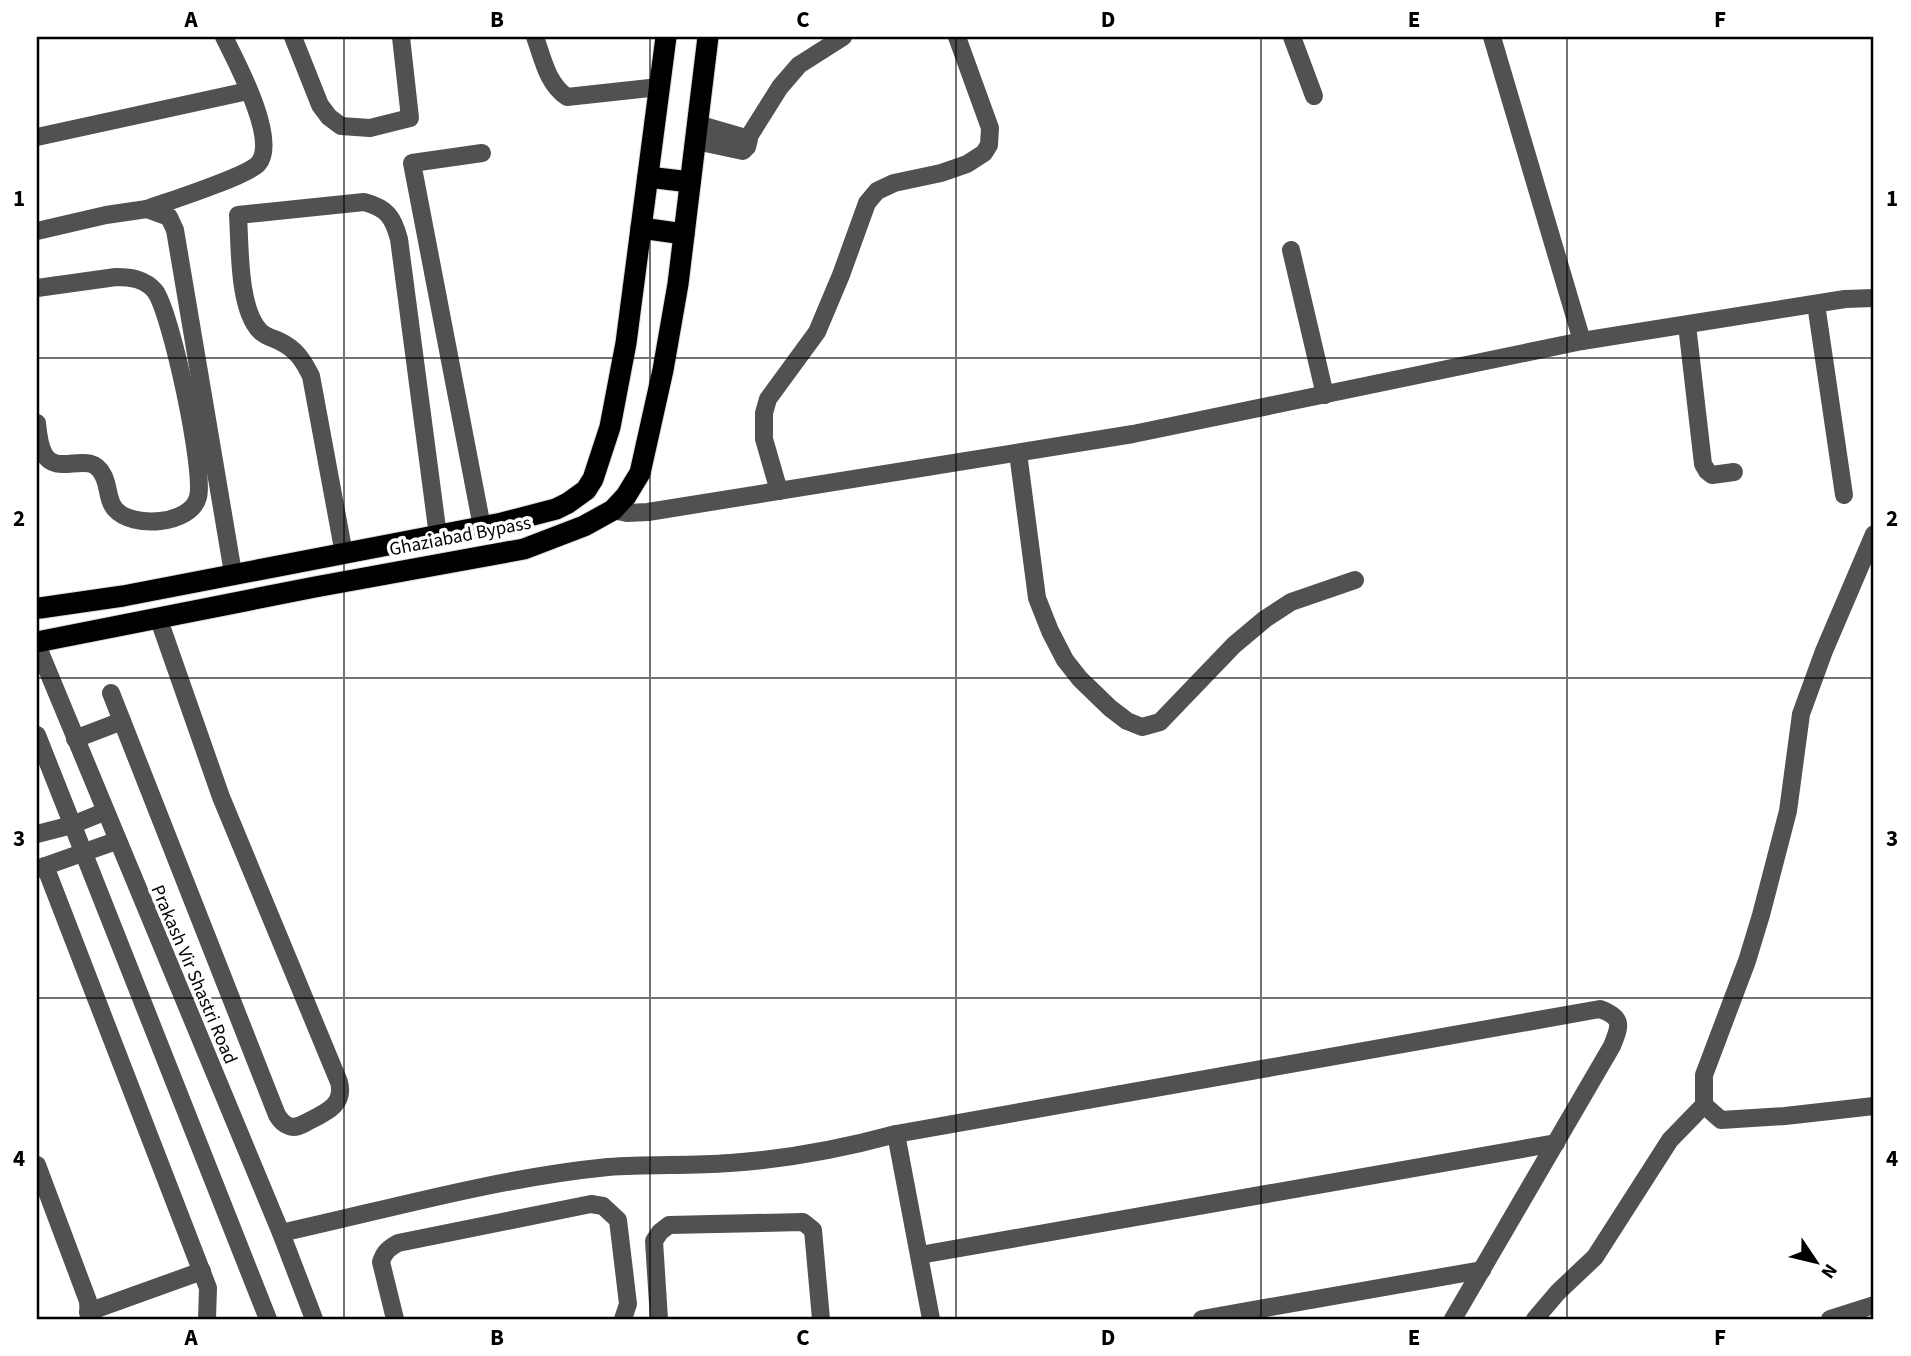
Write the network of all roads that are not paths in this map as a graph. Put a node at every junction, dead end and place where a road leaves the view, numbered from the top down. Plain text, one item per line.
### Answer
1 (224, 37) edge
2 (293, 37) edge
3 (401, 37) edge
4 (535, 37) edge
5 (666, 37) edge
6 (708, 37) edge
7 (843, 37) edge
8 (957, 37) edge
9 (1292, 37) edge
10 (1492, 37) edge
11 (659, 87) junction
12 (248, 92) junction
13 (1314, 96) dead end
14 (697, 132) junction
15 (37, 137) edge
16 (482, 153) dead end
17 (648, 177) junction
18 (690, 182) junction
19 (147, 209) junction
20 (641, 228) junction
21 (37, 231) edge
22 (684, 234) junction
23 (1291, 250) dead end
24 (37, 288) edge
25 (1874, 298) edge
26 (1816, 304) junction
27 (1687, 324) junction
28 (1582, 341) junction
29 (1325, 395) junction
30 (37, 423) edge
31 (1018, 453) junction
32 (1734, 472) dead end
33 (779, 491) junction
34 (1844, 495) dead end
35 (613, 510) junction
36 (482, 527) junction
37 (1874, 534) edge
38 (438, 536) junction
39 (344, 554) junction
40 (233, 573) junction
41 (1355, 580) dead end
42 (38, 607) edge
43 (158, 617) junction
44 (37, 643) edge
45 (111, 692) dead end
46 (122, 721) junction
47 (37, 735) edge
48 (75, 739) junction
49 (104, 812) junction
50 (72, 825) junction
51 (37, 832) edge
52 (116, 841) junction
53 (82, 854) junction
54 (41, 868) edge
55 (1704, 1105) junction
56 (1874, 1106) edge
57 (896, 1134) junction
58 (1556, 1143) junction
59 (37, 1165) edge
60 (281, 1233) junction
61 (920, 1255) junction
62 (1482, 1270) junction
63 (202, 1271) junction
64 (1874, 1305) edge
65 (88, 1316) edge
66 (206, 1319) edge
67 (268, 1319) edge
68 (314, 1319) edge
69 (395, 1319) edge
70 (623, 1319) edge
71 (659, 1319) edge
72 (821, 1319) edge
73 (931, 1319) edge
74 (1202, 1319) edge
75 (1453, 1319) edge
76 (1535, 1319) edge
77 (1830, 1319) edge

1 - 12 street
2 - 3 street
4 - 11 street
5 - 11 highway, Ghaziabad Bypass
6 - 14 highway, Ghaziabad Bypass
7 - 14 street
8 - 33 street
9 - 13 street
10 - 28 street
11 - 17 highway, Ghaziabad Bypass
12 - 15 street
12 - 19 street
14 - 18 highway, Ghaziabad Bypass
16 - 36 street
17 - 18 highway
17 - 20 highway, Ghaziabad Bypass
18 - 22 highway, Ghaziabad Bypass
19 - 21 street
19 - 40 street
20 - 22 highway
20 - 36 highway, Ghaziabad Bypass
22 - 35 highway, Ghaziabad Bypass
23 - 29 street
24 - 30 street
25 - 26 street
26 - 27 street
26 - 34 street
27 - 28 street
27 - 32 street
28 - 29 street
29 - 31 street
31 - 33 street
31 - 41 street
33 - 35 street
35 - 43 highway, Ghaziabad Bypass
36 - 38 highway, Ghaziabad Bypass
37 - 55 street
38 - 39 highway, Ghaziabad Bypass
38 - 39 street
39 - 40 highway, Ghaziabad Bypass
40 - 42 highway, Ghaziabad Bypass
42 - 44 highway
43 - 44 highway, Ghaziabad Bypass
43 - 46 street
44 - 48 street, Prakash Vir Shastri Road
45 - 46 street
46 - 48 street
47 - 50 street
48 - 49 street, Prakash Vir Shastri Road
49 - 50 street
49 - 52 street, Prakash Vir Shastri Road
50 - 51 street
50 - 53 street
52 - 53 street
52 - 60 street, Prakash Vir Shastri Road
53 - 54 street
53 - 67 street
54 - 63 street
55 - 56 street
55 - 76 street
57 - 58 street
57 - 60 street
57 - 61 street
58 - 61 street
58 - 62 street
59 - 65 street
60 - 68 street, Prakash Vir Shastri Road
61 - 73 street
62 - 74 street
62 - 75 street
63 - 65 street
63 - 66 street
64 - 77 street
69 - 70 street
71 - 72 street

